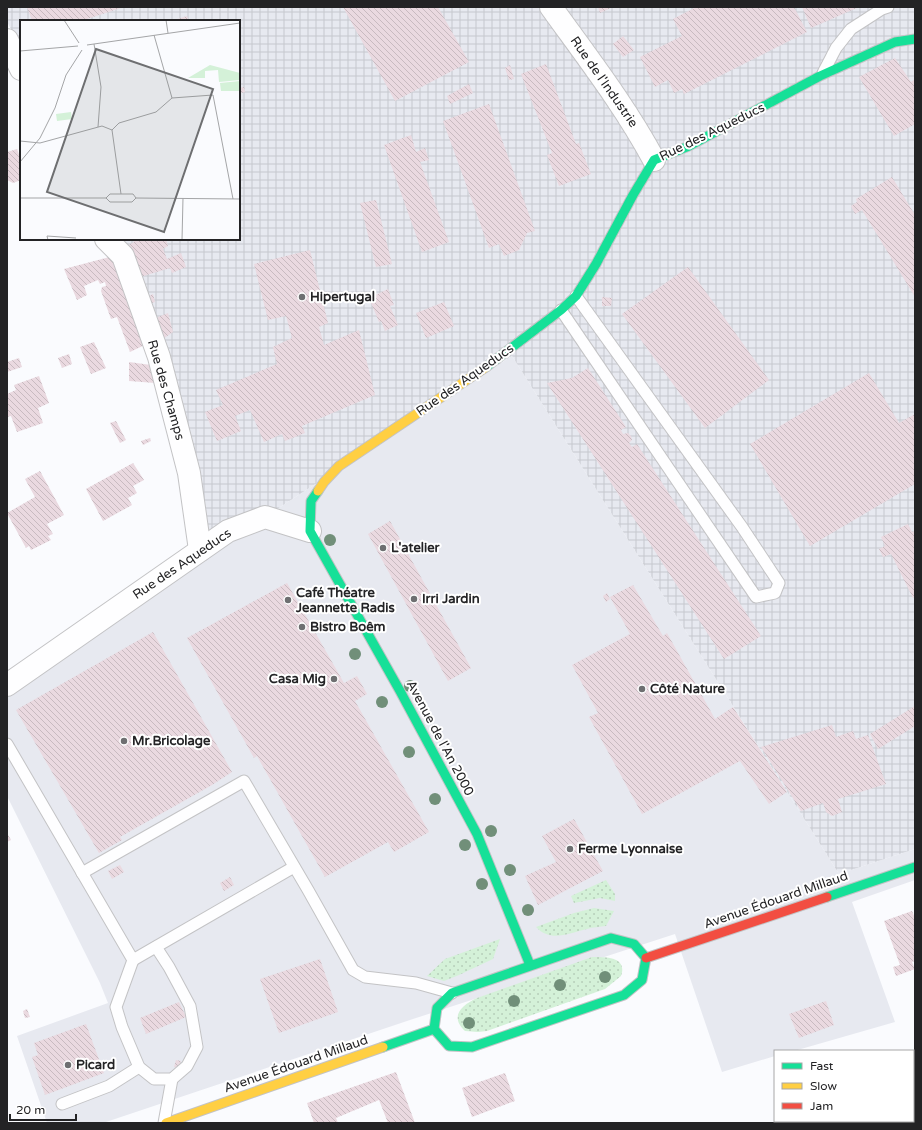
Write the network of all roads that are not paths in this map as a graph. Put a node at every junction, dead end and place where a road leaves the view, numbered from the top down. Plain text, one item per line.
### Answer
1 (551, 7) edge
2 (888, 7) edge
3 (915, 39) edge
4 (7, 40) edge
5 (20, 67) edge
6 (820, 76) junction
7 (654, 160) junction
8 (107, 240) edge
9 (576, 296) junction
10 (562, 310) junction
11 (310, 531) junction
12 (200, 550) junction
13 (7, 686) edge
14 (7, 744) edge
15 (294, 867) junction
16 (915, 867) edge
17 (82, 873) junction
18 (156, 947) junction
19 (646, 958) junction
20 (133, 960) junction
21 (530, 965) junction
22 (452, 993) junction
23 (434, 1029) junction
24 (139, 1067) junction
25 (172, 1079) junction
26 (62, 1104) dead end
27 (165, 1123) edge

1 - 7 street, Rue de l'Industrie
2 - 6 lane
3 - 6 street, Rue des Aqueducs
4 - 5 street
6 - 7 street, Rue des Aqueducs
7 - 9 street, Rue des Aqueducs
8 - 12 street, Rue des Champs
9 - 10 street, Rue des Aqueducs
9 - 10 lane
10 - 11 street, Rue des Aqueducs
11 - 12 street, Rue des Aqueducs
11 - 21 street, Avenue de l'An 2000
12 - 13 street, Rue des Aqueducs
14 - 17 lane
15 - 17 lane
15 - 18 lane
15 - 22 lane
16 - 19 street, Avenue Édouard Millaud
17 - 20 lane
18 - 20 lane
18 - 25 lane
19 - 21 street
19 - 23 street
20 - 24 lane
21 - 22 street
22 - 23 street
23 - 27 street, Avenue Édouard Millaud
24 - 25 lane
24 - 26 lane
25 - 27 lane

